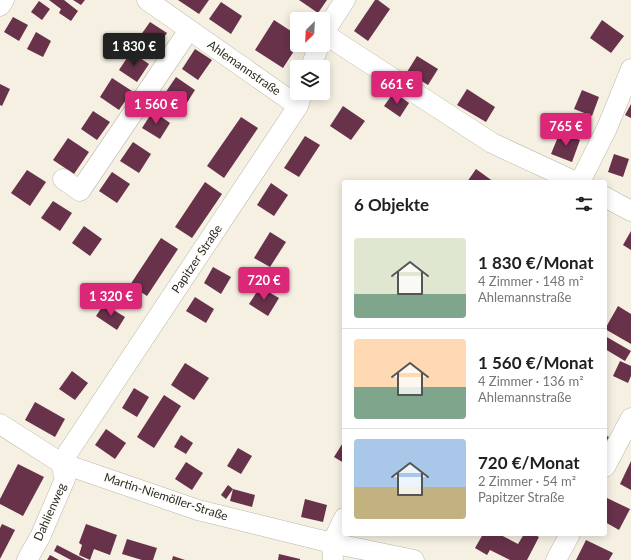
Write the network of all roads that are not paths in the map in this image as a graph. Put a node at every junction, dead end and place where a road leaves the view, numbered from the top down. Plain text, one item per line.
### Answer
1 (4, 0) edge
2 (147, 0) edge
3 (345, 0) edge
4 (0, 6) edge
5 (330, 22) edge
6 (189, 30) junction
7 (330, 38) edge
8 (631, 69) edge
9 (290, 93) edge
10 (299, 100) edge
11 (62, 180) dead end
12 (572, 180) edge
13 (581, 180) edge
14 (607, 198) edge
15 (631, 211) edge
16 (631, 418) edge
17 (0, 424) edge
18 (61, 463) junction
19 (607, 463) edge
20 (342, 524) edge
21 (569, 536) edge
22 (332, 551) edge
23 (27, 560) edge
24 (414, 560) edge
25 (556, 560) edge

1 - 4 street
2 - 6 street, Ahlemannstraße
3 - 5 street
6 - 9 street, Ahlemannstraße
6 - 11 street
7 - 12 street
8 - 13 street
10 - 18 street, Papitzer Straße
14 - 15 street
16 - 19 street
17 - 18 street, Martin-Niemöller-Straße
18 - 22 street, Martin-Niemöller-Straße
18 - 23 street, Dahlienweg
20 - 22 street
21 - 25 street
22 - 24 street, Martin-Niemöller-Straße

